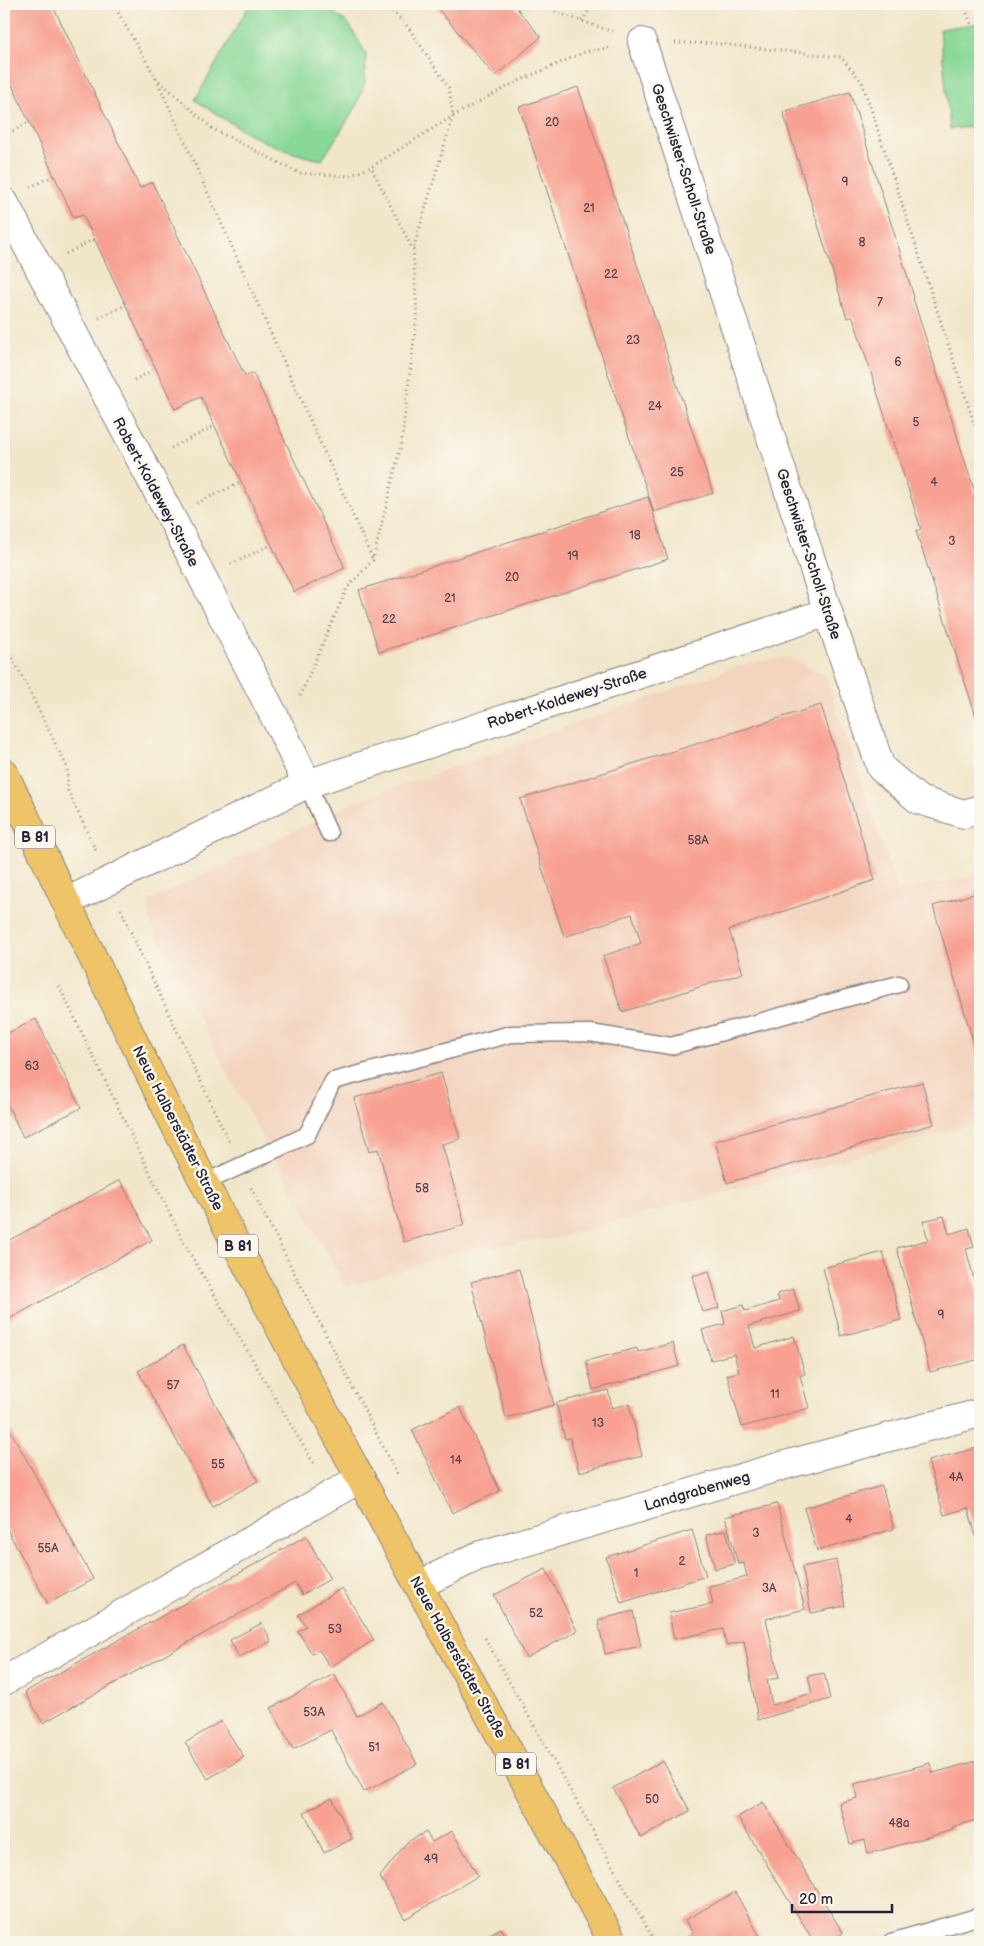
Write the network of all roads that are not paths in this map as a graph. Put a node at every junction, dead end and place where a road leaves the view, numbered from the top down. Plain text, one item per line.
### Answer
1 (642, 42) road end
2 (4, 202) edge
3 (828, 612) junction
4 (4, 773) edge
5 (307, 784) junction
6 (980, 809) edge
7 (328, 833) dead end
8 (66, 902) junction
9 (899, 984) dead end
10 (204, 1183) junction
11 (980, 1412) edge
12 (361, 1478) junction
13 (419, 1585) junction
14 (4, 1681) edge
15 (980, 1916) edge
16 (613, 1942) edge
17 (890, 1942) edge

1 - 3 street, Geschwister-Scholl-Straße
2 - 5 street, Robert-Koldewey-Straße
3 - 5 street, Robert-Koldewey-Straße
3 - 6 street, Geschwister-Scholl-Straße
4 - 8 main road, Neue Halberstädter Straße / B 81
5 - 7 lane
5 - 8 street, Robert-Koldewey-Straße
8 - 10 main road, Neue Halberstädter Straße / B 81
9 - 10 lane
10 - 12 main road, Neue Halberstädter Straße / B 81
11 - 13 street, Landgrabenweg
12 - 13 main road, Neue Halberstädter Straße / B 81
12 - 14 street
13 - 16 main road, Neue Halberstädter Straße / B 81
15 - 17 lane

